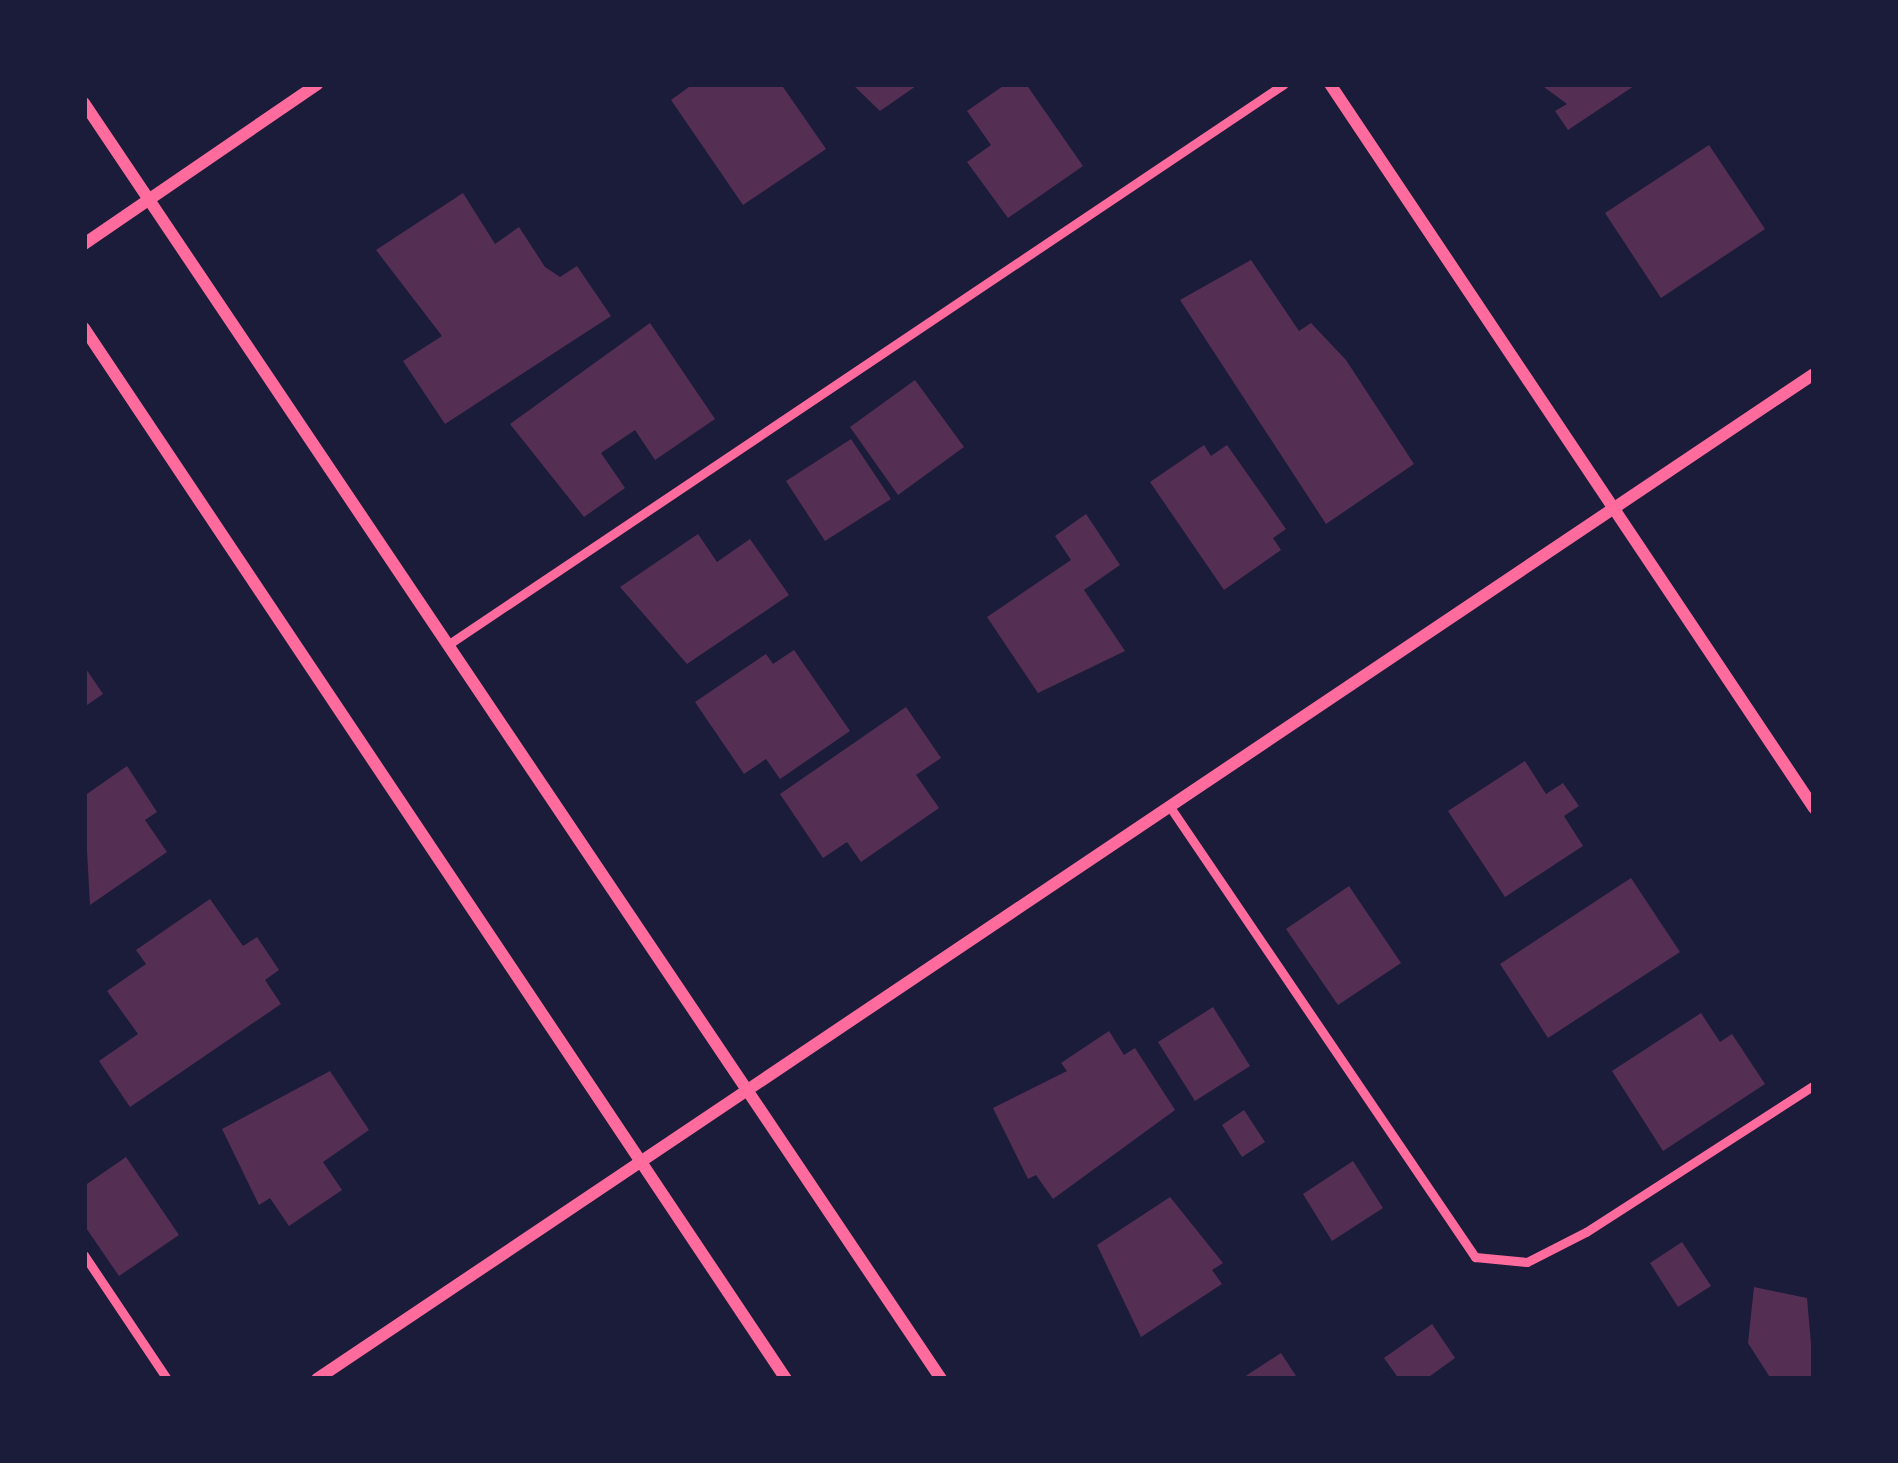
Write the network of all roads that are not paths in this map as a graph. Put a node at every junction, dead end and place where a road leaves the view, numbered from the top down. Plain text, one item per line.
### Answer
1 (318, 84) edge
2 (1284, 84) edge
3 (1330, 84) edge
4 (84, 103) edge
5 (148, 198) junction
6 (84, 244) edge
7 (84, 328) edge
8 (1814, 374) edge
9 (1612, 506) junction
10 (449, 644) junction
11 (1170, 807) junction
12 (1814, 808) edge
13 (1814, 1085) edge
14 (751, 1091) junction
15 (643, 1166) junction
16 (84, 1256) edge
17 (167, 1379) edge
18 (316, 1379) edge
19 (786, 1379) edge
20 (941, 1379) edge

1 - 5 street
2 - 10 lane
3 - 9 street
4 - 5 street
5 - 6 street
5 - 10 street
7 - 15 street
8 - 9 street
9 - 11 street
9 - 12 street
10 - 14 street
11 - 13 lane
11 - 14 street
14 - 15 street
14 - 20 street
15 - 18 street
15 - 19 street
16 - 17 lane

